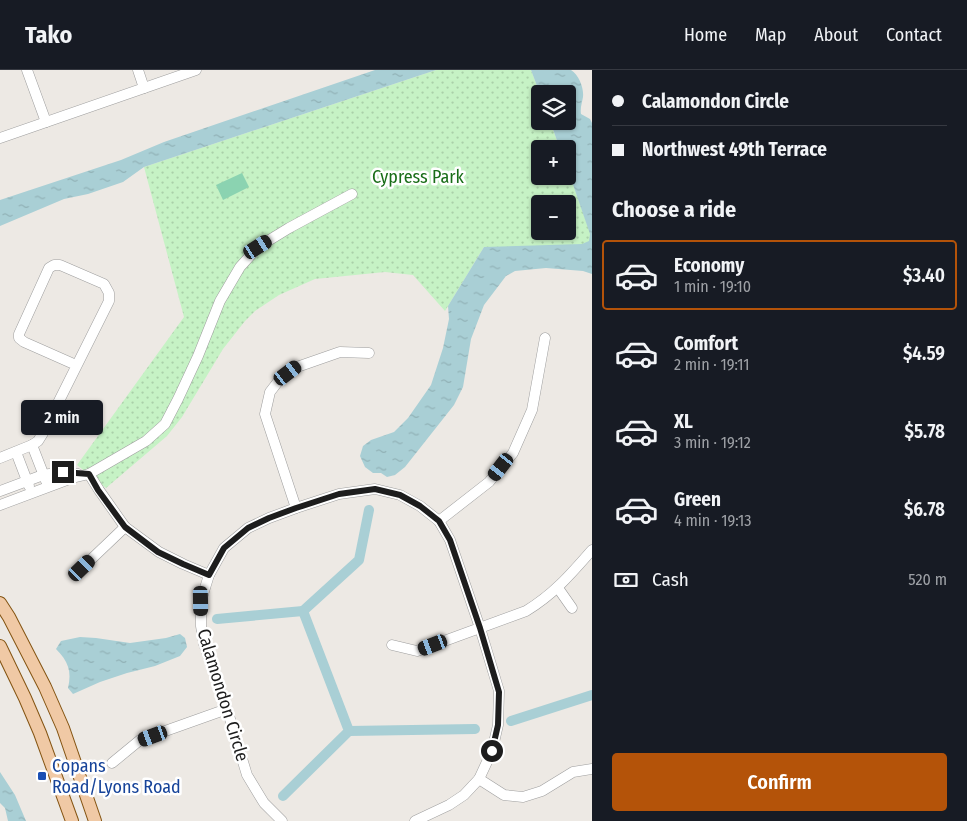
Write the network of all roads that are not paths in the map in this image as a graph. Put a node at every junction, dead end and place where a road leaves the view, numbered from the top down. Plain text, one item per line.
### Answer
1 (27, 70) edge
2 (138, 70) edge
3 (196, 70) edge
4 (144, 88) junction
5 (46, 122) junction
6 (0, 138) edge
7 (352, 194) dead end
8 (545, 338) dead end
9 (369, 353) dead end
10 (76, 365) junction
11 (32, 445) junction
12 (16, 452) junction
13 (0, 458) edge
14 (89, 474) junction
15 (43, 475) junction
16 (27, 481) junction
17 (48, 487) junction
18 (0, 492) edge
19 (31, 494) junction
20 (0, 505) edge
21 (296, 508) junction
22 (439, 521) junction
23 (125, 527) junction
24 (592, 550) edge
25 (82, 568) dead end
26 (209, 575) junction
27 (558, 588) junction
28 (0, 603) edge
29 (572, 608) dead end
30 (480, 628) junction
31 (392, 645) dead end
32 (0, 646) edge
33 (227, 709) junction
34 (112, 763) dead end
35 (592, 769) edge
36 (479, 779) junction
37 (72, 821) edge
38 (95, 821) edge
39 (282, 821) edge
40 (415, 821) edge

1 - 5 street
2 - 4 street
3 - 4 street
4 - 5 street
5 - 6 street
7 - 14 street
8 - 22 street
9 - 21 street
10 - 10 street
10 - 11 street
11 - 12 street
11 - 15 street
12 - 13 street
12 - 16 street
14 - 15 street
14 - 17 street
14 - 23 street
15 - 16 street
15 - 17 street
16 - 18 street
16 - 19 street
17 - 19 street
19 - 20 street
21 - 22 street, Calamondon Circle
21 - 26 street, Calamondon Circle
22 - 30 street, Calamondon Circle
23 - 25 street
23 - 26 street
24 - 27 street
26 - 33 street, Calamondon Circle
27 - 29 street
27 - 30 street
28 - 38 main road
30 - 31 street
30 - 36 street, Calamondon Circle
32 - 37 main road
33 - 34 street
33 - 39 street, Calamondon Circle
35 - 36 street
36 - 40 street, Calamondon Circle

